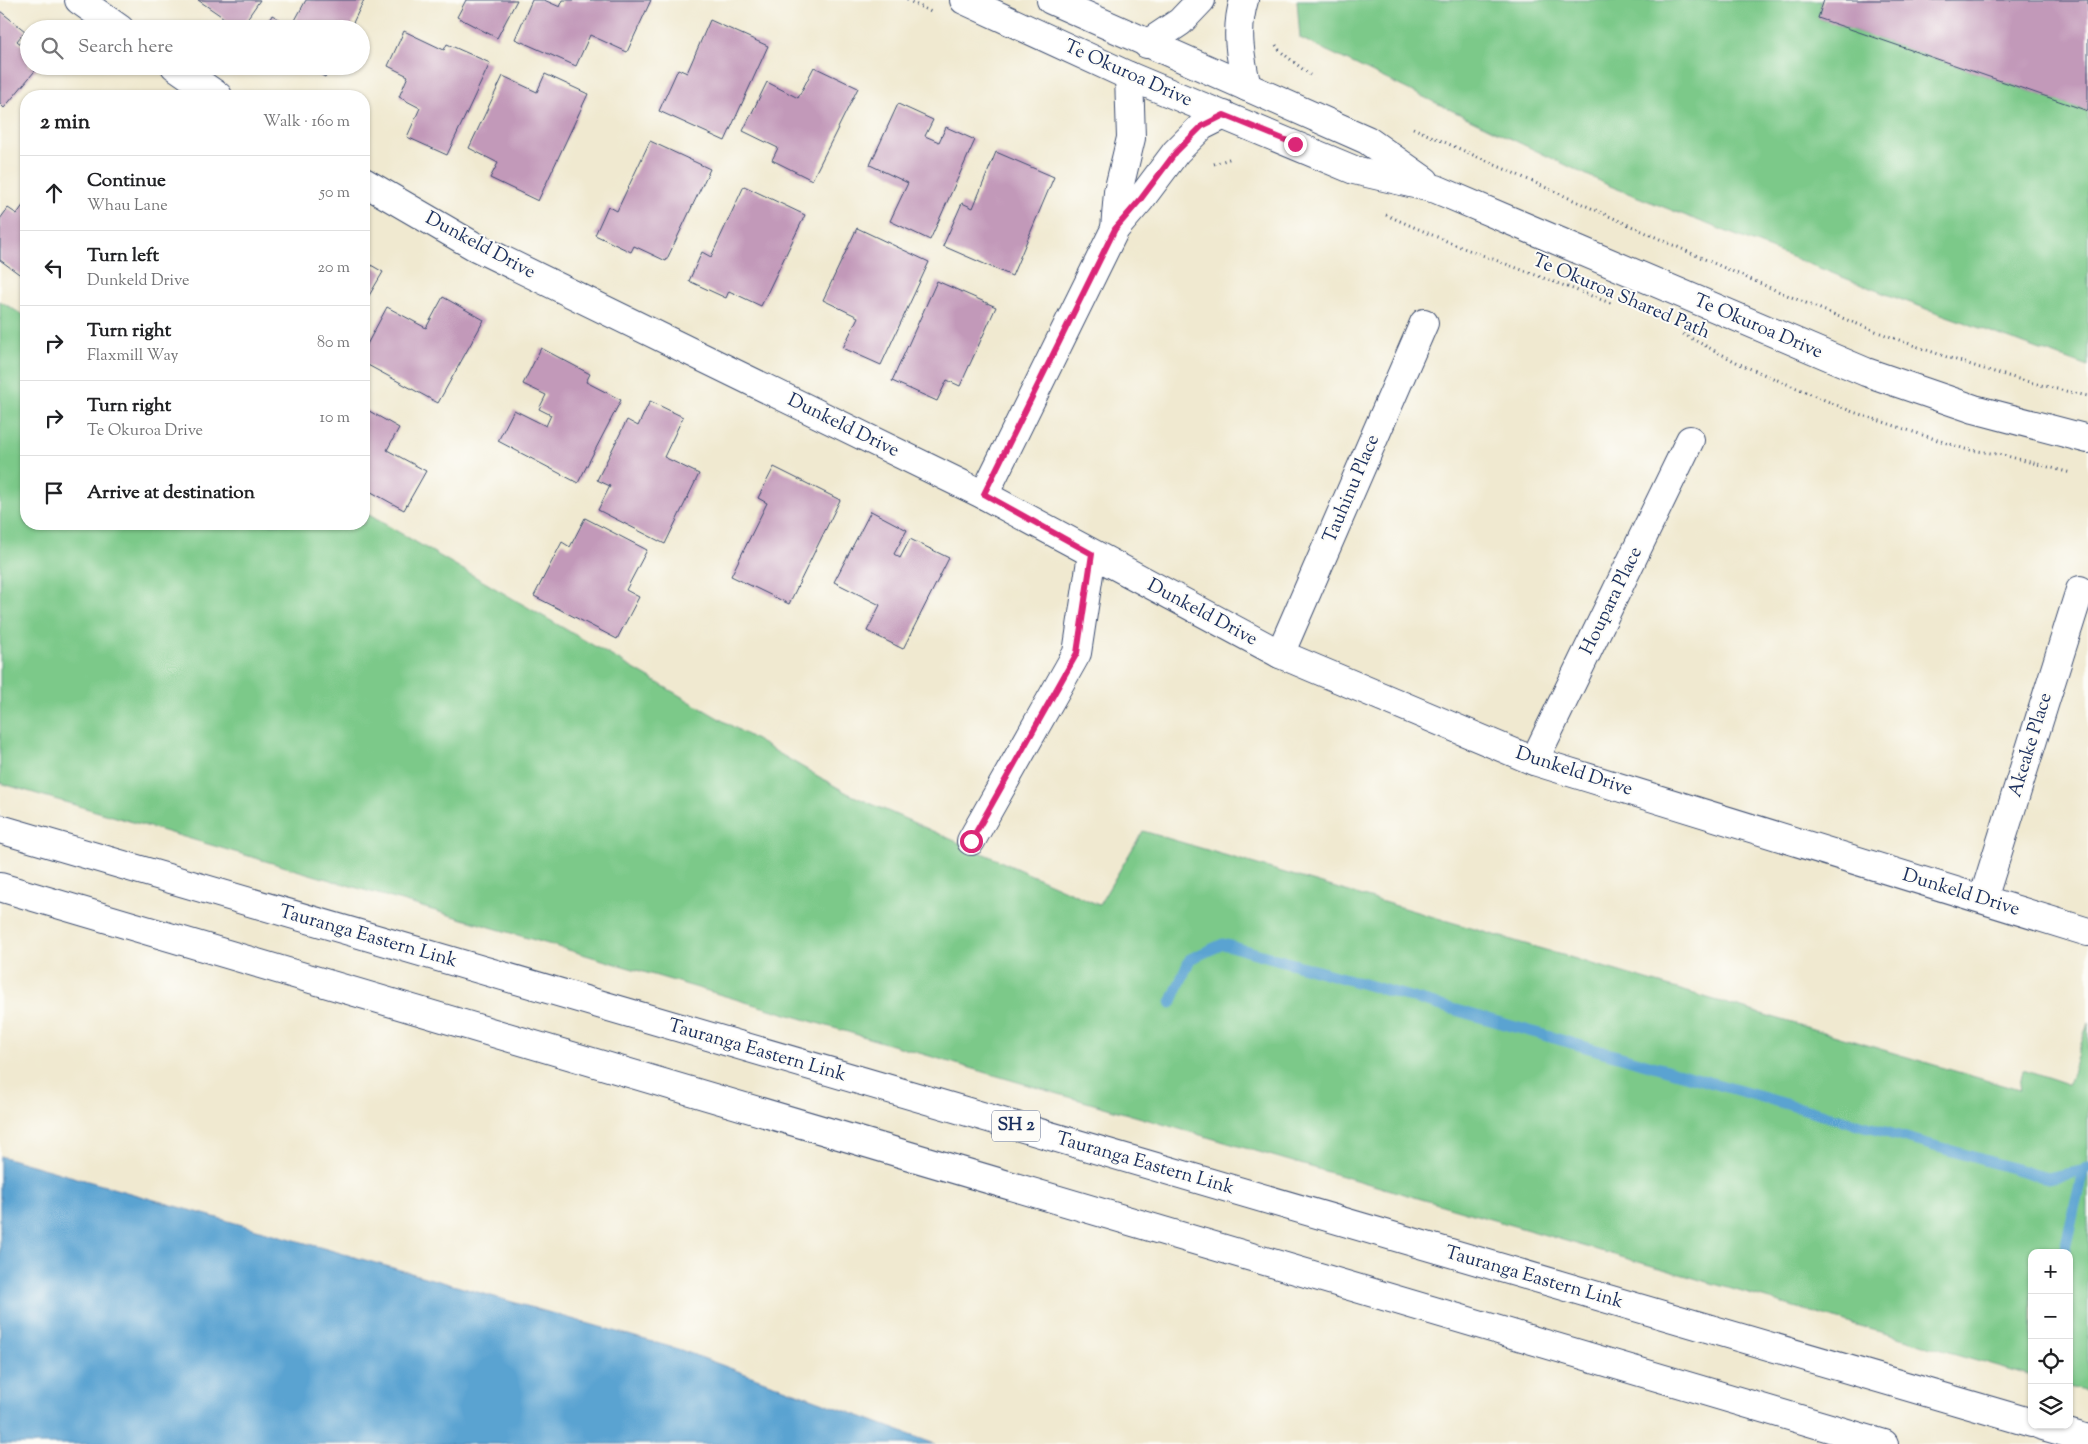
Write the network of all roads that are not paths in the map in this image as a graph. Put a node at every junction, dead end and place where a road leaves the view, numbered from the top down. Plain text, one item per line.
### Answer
1 (79, 0) edge
2 (964, 0) edge
3 (1051, 0) edge
4 (1201, 0) edge
5 (1241, 10) edge
6 (107, 20) edge
7 (1147, 44) junction
8 (187, 75) edge
9 (1129, 76) junction
10 (1247, 87) junction
11 (209, 90) edge
12 (1224, 115) junction
13 (370, 185) edge
14 (1436, 189) junction
15 (1115, 229) junction
16 (1424, 323) dead end
17 (2088, 439) edge
18 (1690, 440) dead end
19 (984, 494) junction
20 (1092, 554) junction
21 (2080, 590) dead end
22 (1280, 654) junction
23 (1534, 761) junction
24 (0, 829) edge
25 (971, 841) dead end
26 (0, 887) edge
27 (1983, 900) junction
28 (2088, 932) edge
29 (2028, 1422) edge
30 (2054, 1429) edge
31 (2088, 1439) edge
32 (1884, 1444) edge

1 - 6 main road
2 - 9 main road, Te Okuroa Drive
3 - 7 main road, Te Okuroa Drive
4 - 7 main road
5 - 10 main road
7 - 10 main road, Te Okuroa Drive
8 - 11 main road
9 - 12 main road, Te Okuroa Drive
9 - 15 main road
10 - 14 main road, Te Okuroa Drive
12 - 14 main road, Te Okuroa Drive
12 - 15 main road
13 - 19 main road, Dunkeld Drive
14 - 17 main road, Te Okuroa Drive
15 - 19 main road
16 - 22 main road, Tauhinu Place
18 - 23 main road, Houpara Place
19 - 20 main road, Dunkeld Drive
20 - 22 main road, Dunkeld Drive
20 - 25 main road
21 - 27 main road, Akeake Place
22 - 23 main road, Dunkeld Drive
23 - 27 main road, Dunkeld Drive
24 - 29 main road, Tauranga Eastern Link / SH 2
26 - 32 main road
27 - 28 main road, Dunkeld Drive
30 - 31 main road

